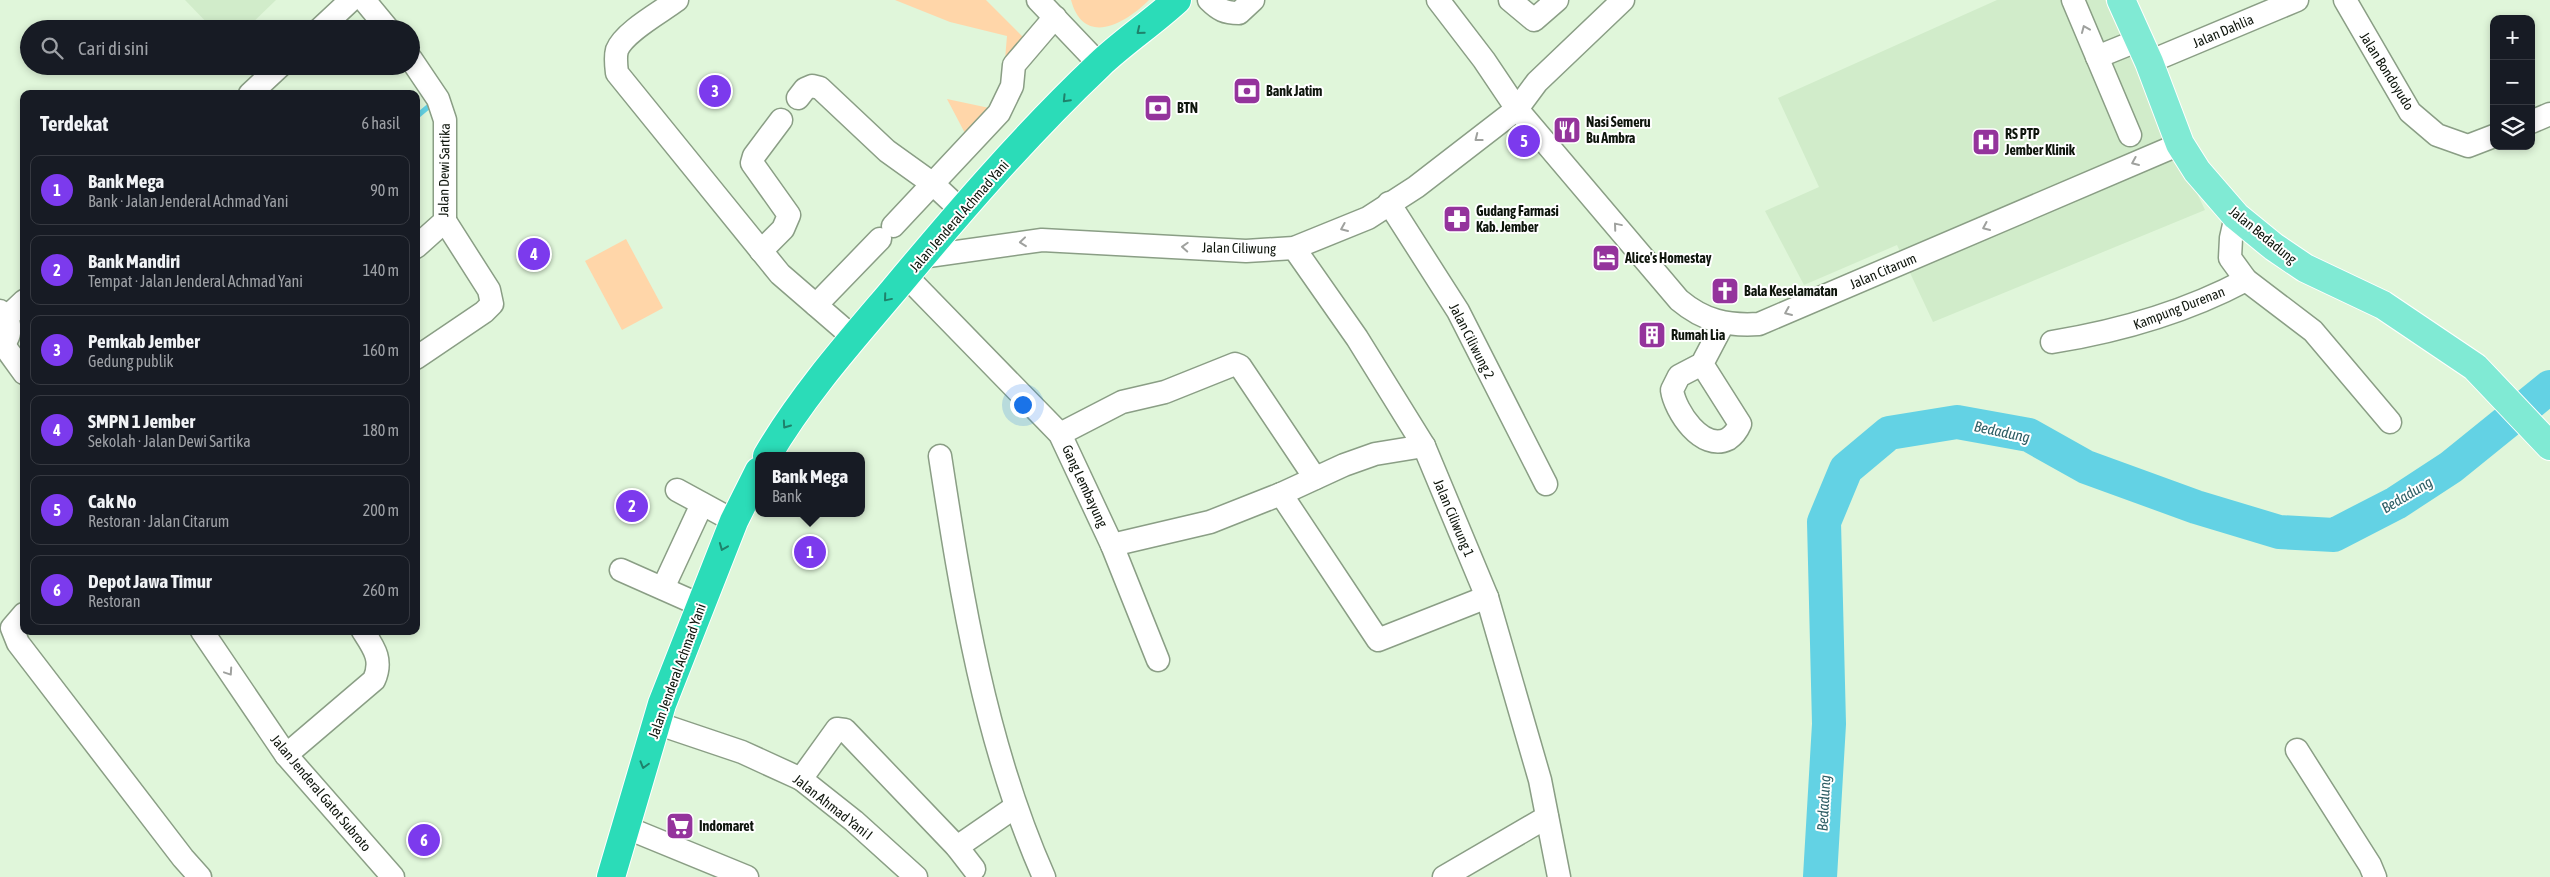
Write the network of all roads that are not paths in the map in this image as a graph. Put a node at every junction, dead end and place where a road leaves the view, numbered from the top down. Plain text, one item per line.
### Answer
1 (351, 0) edge
2 (364, 0) edge
3 (677, 0) edge
4 (1038, 0) edge
5 (1177, 0) edge
6 (1209, 0) edge
7 (1253, 0) edge
8 (1438, 0) edge
9 (1510, 0) edge
10 (1557, 0) edge
11 (1623, 0) edge
12 (2073, 0) edge
13 (2121, 0) edge
14 (2297, 0) edge
15 (2345, 0) edge
16 (1055, 18) junction
17 (330, 20) edge
18 (381, 20) edge
19 (2144, 51) junction
20 (2097, 57) junction
21 (1100, 64) junction
22 (420, 72) edge
23 (270, 75) edge
24 (254, 90) edge
25 (798, 98) dead end
26 (1517, 109) junction
27 (2550, 114) edge
28 (781, 120) dead end
29 (2535, 120) edge
30 (2130, 135) dead end
31 (2490, 138) edge
32 (2180, 144) junction
33 (933, 184) junction
34 (1389, 203) junction
35 (962, 211) junction
36 (2236, 216) junction
37 (445, 221) junction
38 (420, 243) edge
39 (1294, 248) junction
40 (761, 251) junction
41 (913, 267) junction
42 (2246, 280) junction
43 (20, 303) edge
44 (816, 306) junction
45 (3, 314) edge
46 (1723, 324) junction
47 (854, 338) junction
48 (2052, 342) dead end
49 (2, 345) edge
50 (420, 355) edge
51 (1702, 364) dead end
52 (20, 368) edge
53 (2390, 422) dead end
54 (1060, 434) junction
55 (1424, 446) junction
56 (2550, 446) edge
57 (770, 452) edge
58 (940, 456) dead end
59 (1315, 478) junction
60 (755, 479) edge
61 (1546, 484) dead end
62 (678, 490) dead end
63 (1281, 494) junction
64 (702, 504) junction
65 (734, 521) junction
66 (1112, 545) junction
67 (621, 570) dead end
68 (663, 588) junction
69 (1487, 597) junction
70 (700, 604) junction
71 (20, 619) edge
72 (205, 635) edge
73 (366, 635) edge
74 (1158, 660) dead end
75 (656, 723) junction
76 (2297, 750) dead end
77 (286, 755) junction
78 (801, 779) junction
79 (1015, 807) junction
80 (1547, 818) junction
81 (626, 827) junction
82 (957, 847) junction
83 (974, 869) dead end
84 (200, 877) edge
85 (393, 877) edge
86 (611, 877) edge
87 (747, 877) edge
88 (916, 877) edge
89 (1044, 877) edge
90 (1444, 877) edge
91 (1560, 877) edge
92 (2375, 877) edge

1 - 17 street
2 - 18 street
3 - 40 street
4 - 16 street
5 -> 21 highway, Jalan Jenderal Achmad Yani
6 - 7 street
8 - 26 street, Jalan Citarum
9 - 10 street
11 - 26 street, Jalan Ciliwung
20 -> 12 street
13 - 19 main road, Jalan Bedadung
14 - 19 street, Jalan Dahlia
15 - 31 street, Jalan Bondoyudo
16 - 21 street
16 - 33 street
19 - 20 street, Jalan Dahlia
19 - 32 main road, Jalan Bedadung
20 - 30 street
21 -> 35 highway, Jalan Jenderal Achmad Yani
22 - 37 street, Jalan Dewi Sartika
23 - 24 street
25 - 33 street
26 -> 34 street, Jalan Ciliwung
46 -> 26 street, Jalan Citarum
27 - 29 street
28 - 40 street
32 - 36 main road, Jalan Bedadung
32 -> 46 street, Jalan Citarum
33 - 35 street
33 - 44 street
34 -> 39 street, Jalan Ciliwung
34 - 61 street, Jalan Ciliwung 2
35 - 41 highway, Jalan Jenderal Achmad Yani
36 - 42 street
36 - 56 main road, Jalan Bedadung
37 - 38 street, Jalan Dewi Sartika
37 - 50 street
39 -> 41 street, Jalan Ciliwung
39 - 55 street, Jalan Ciliwung 1
40 - 44 street
41 -> 47 highway, Jalan Jenderal Achmad Yani
41 - 54 street, Gang Lembayung
42 - 48 street, Kampung Durenan
42 - 53 street
43 - 45 street
44 - 47 street
45 - 49 street
46 - 51 street
47 -> 57 highway, Jalan Jenderal Achmad Yani
49 - 52 street
54 - 59 street
54 - 66 street, Gang Lembayung
55 - 59 street
55 - 69 street, Jalan Ciliwung 1
58 - 79 street
59 - 63 street
60 - 65 highway, Jalan Jenderal Achmad Yani
62 - 64 street
63 - 66 street
63 - 69 street
64 - 65 street
64 - 68 street
65 -> 70 highway, Jalan Jenderal Achmad Yani
66 - 74 street, Gang Lembayung
67 - 68 street
68 - 70 street
69 - 80 street, Jalan Ciliwung 1
70 - 75 highway, Jalan Jenderal Achmad Yani
71 - 84 street
72 -> 77 street, Jalan Jenderal Gatot Subroto
73 - 77 street
75 - 78 street, Jalan Ahmad Yani I
75 -> 81 highway, Jalan Jenderal Achmad Yani
76 - 92 street
77 - 85 street, Jalan Jenderal Gatot Subroto
78 - 82 street
78 - 88 street, Jalan Ahmad Yani I
79 - 82 street
79 - 89 street
80 - 90 street
80 - 91 street, Jalan Ciliwung 1
81 - 86 highway, Jalan Jenderal Achmad Yani
81 - 87 street
82 - 83 street

